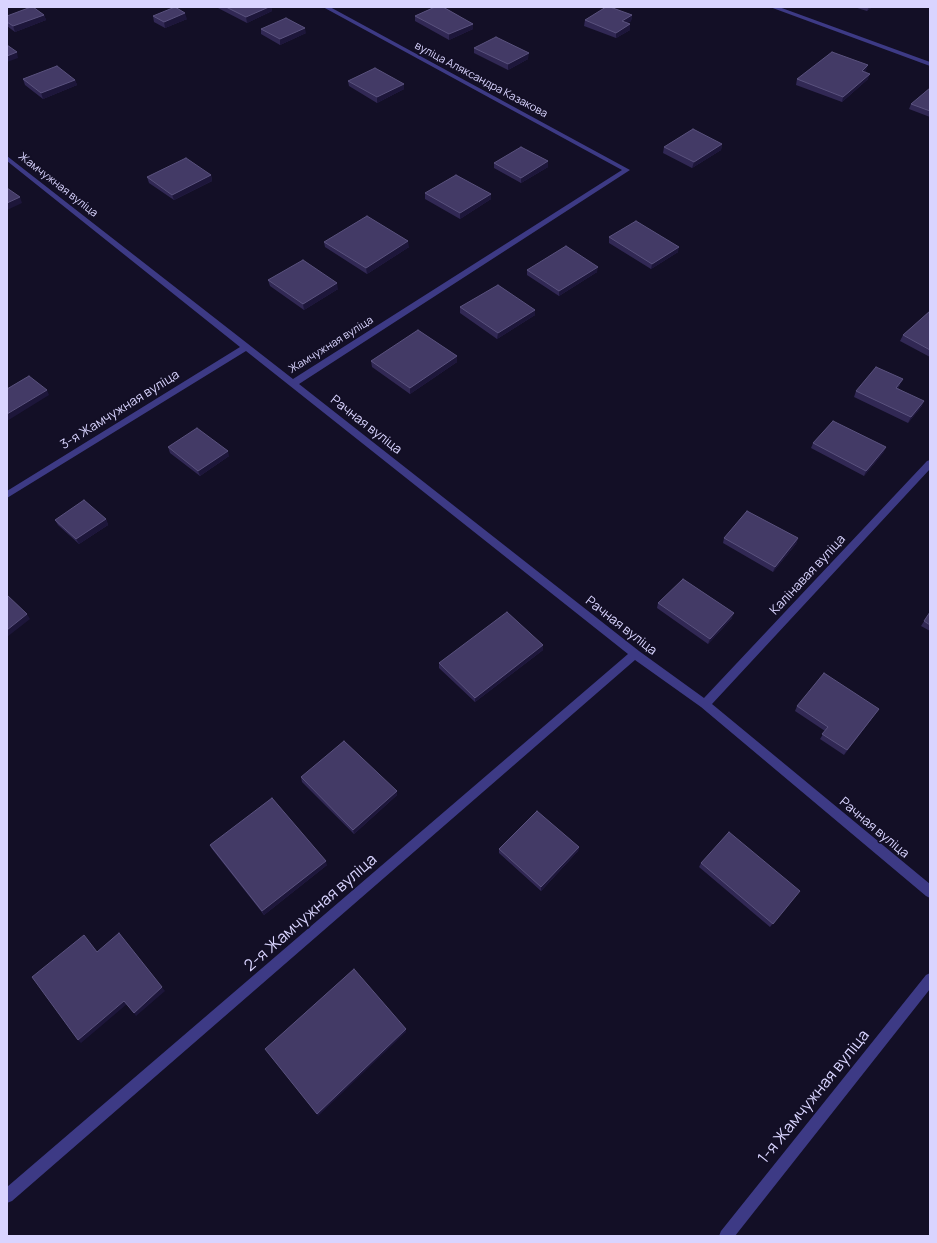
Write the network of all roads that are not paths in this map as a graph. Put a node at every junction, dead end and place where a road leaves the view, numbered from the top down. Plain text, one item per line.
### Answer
1 (326, 7) edge
2 (773, 7) edge
3 (930, 64) edge
4 (7, 158) edge
5 (627, 170) joint
6 (246, 347) junction
7 (292, 384) junction
8 (930, 463) edge
9 (7, 495) edge
10 (635, 654) junction
11 (705, 704) junction
12 (930, 892) edge
13 (930, 979) edge
14 (7, 1196) edge
15 (726, 1236) edge

1 - 5 street, вуліца Аляксандра Казакова
2 - 3 street
4 - 6 street, Жамчужная вуліца
5 - 7 street, Жамчужная вуліца
6 - 7 street, Жамчужная вуліца
6 - 9 street, 3-я Жамчужная вуліца
7 - 10 street, Рачная вуліца
8 - 11 street, Калінавая вуліца
10 - 11 street, Рачная вуліца
10 - 14 street, 2-я Жамчужная вуліца
11 - 12 street, Рачная вуліца
13 - 15 street, 1-я Жамчужная вуліца

